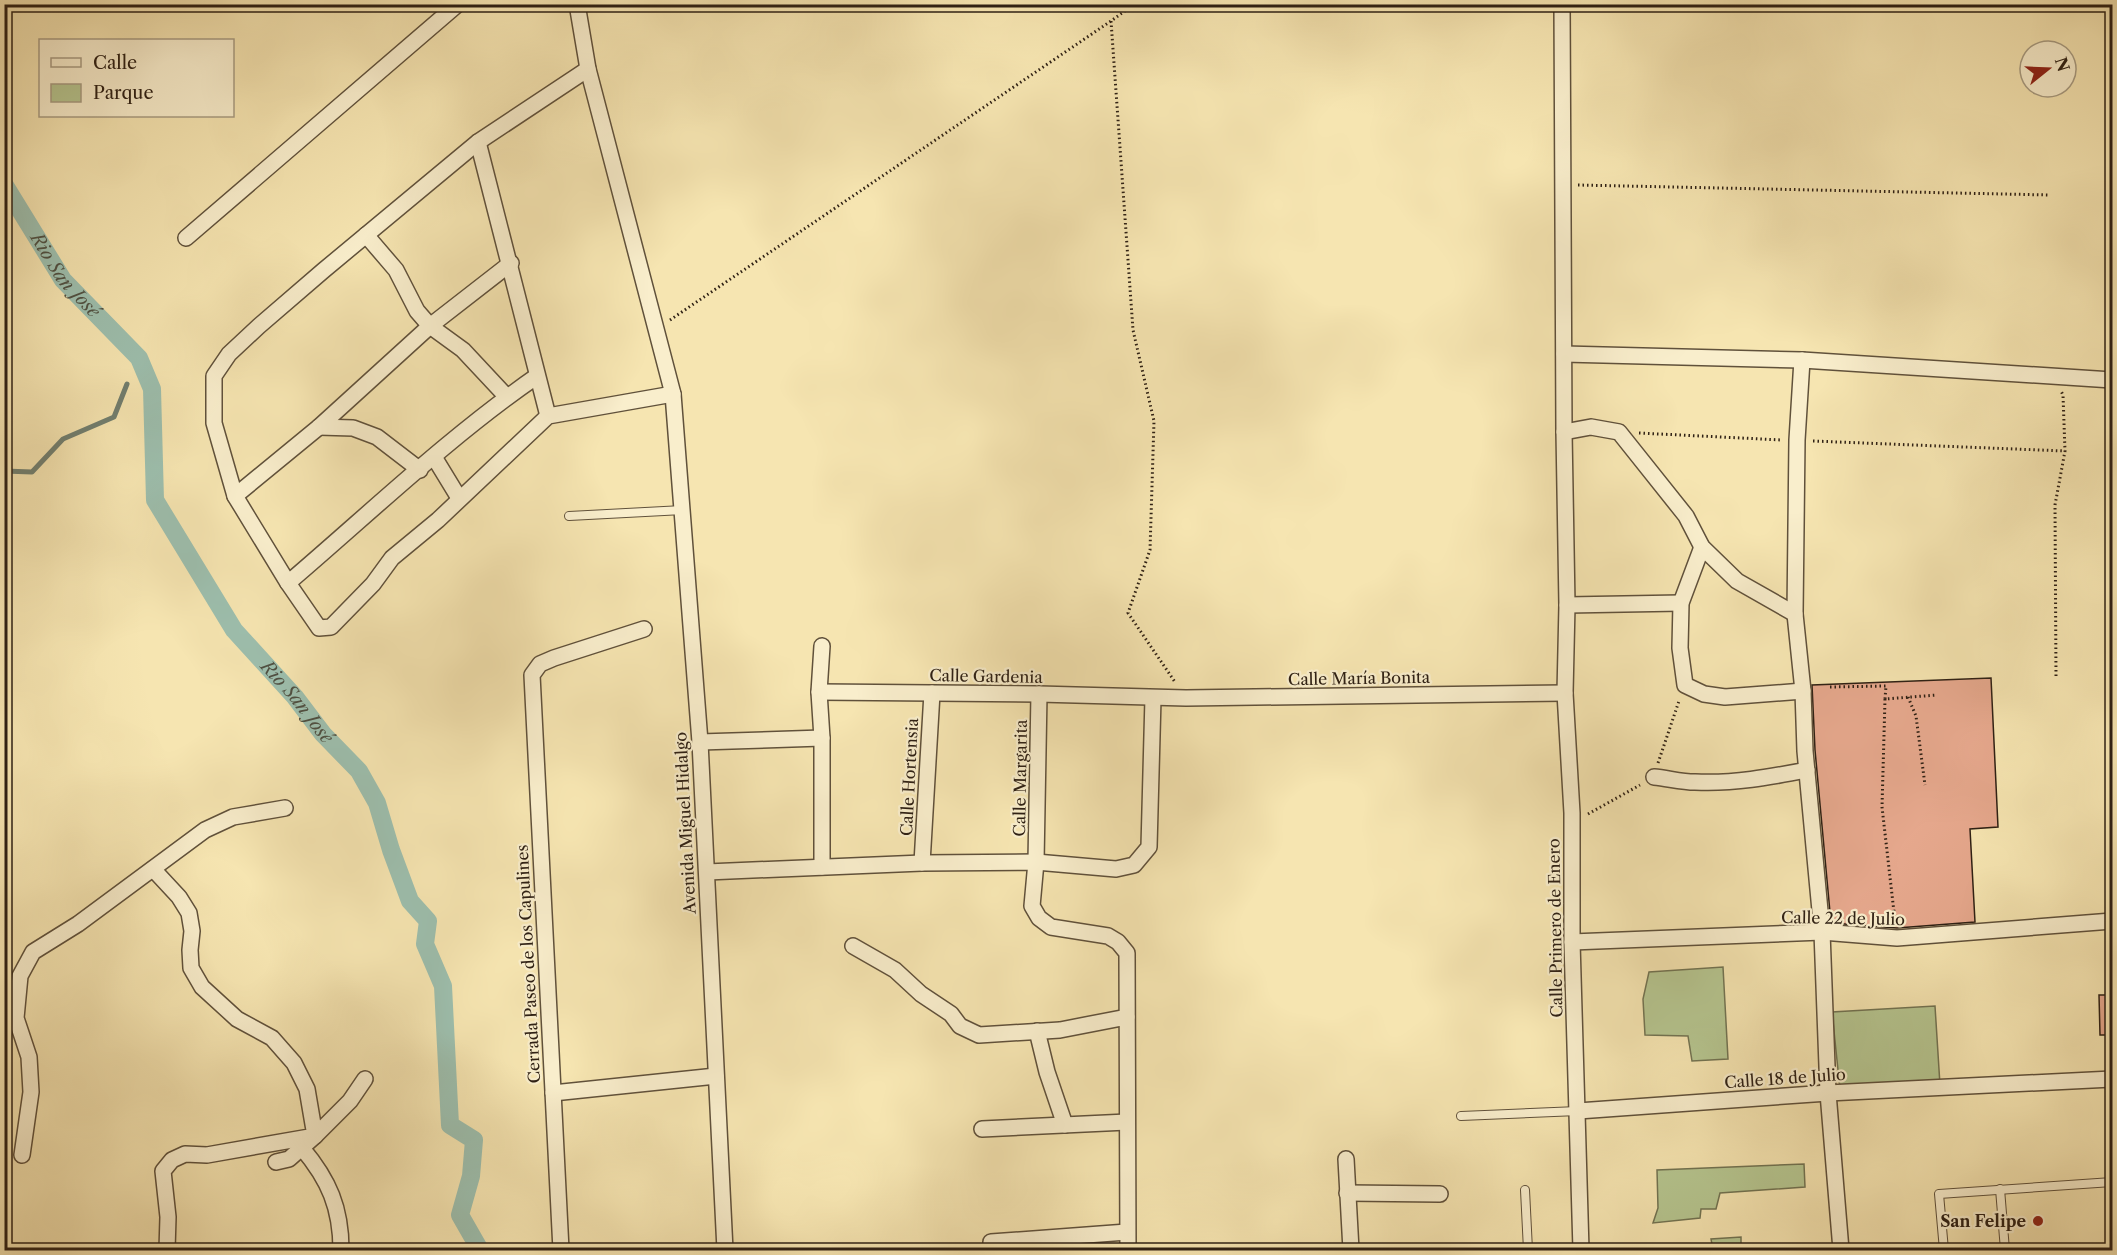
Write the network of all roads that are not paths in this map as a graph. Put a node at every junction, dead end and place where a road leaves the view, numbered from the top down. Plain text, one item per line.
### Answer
1 (458, 4) edge
2 (577, 4) edge
3 (1563, 4) edge
4 (588, 69) junction
5 (478, 142) junction
6 (366, 235) junction
7 (186, 238) dead end
8 (511, 263) junction
9 (430, 326) junction
10 (1564, 354) junction
11 (1802, 360) junction
12 (537, 376) junction
13 (2112, 380) edge
14 (673, 394) junction
15 (507, 397) junction
16 (548, 416) junction
17 (319, 427) junction
18 (1564, 432) junction
19 (434, 457) junction
20 (420, 470) junction
21 (235, 496) junction
22 (459, 498) junction
23 (683, 510) junction
24 (569, 516) dead end
25 (1702, 548) junction
26 (288, 583) junction
27 (1680, 603) junction
28 (1568, 605) junction
29 (1795, 614) junction
30 (644, 629) dead end
31 (822, 646) dead end
32 (1803, 690) junction
33 (819, 692) junction
34 (932, 693) junction
35 (1565, 693) junction
36 (1039, 694) junction
37 (1153, 698) junction
38 (822, 738) junction
39 (700, 742) junction
40 (1807, 770) junction
41 (1654, 777) dead end
42 (285, 807) dead end
43 (1036, 862) junction
44 (922, 863) junction
45 (822, 867) junction
46 (153, 869) junction
47 (706, 872) junction
48 (2112, 921) edge
49 (1822, 932) junction
50 (1572, 942) junction
51 (853, 946) dead end
52 (1127, 1017) junction
53 (10, 1018) edge
54 (1037, 1031) junction
55 (716, 1076) junction
56 (365, 1079) dead end
57 (2112, 1079) edge
58 (553, 1093) junction
59 (1828, 1093) junction
60 (1578, 1110) junction
61 (1461, 1116) dead end
62 (1127, 1122) junction
63 (1065, 1125) junction
64 (982, 1129) dead end
65 (315, 1136) junction
66 (302, 1148) junction
67 (22, 1155) dead end
68 (1346, 1159) dead end
69 (276, 1162) dead end
70 (2112, 1182) edge
71 (1525, 1190) dead end
72 (2000, 1190) junction
73 (1347, 1193) junction
74 (1440, 1194) dead end
75 (1127, 1232) junction
76 (991, 1242) dead end
77 (166, 1251) edge
78 (341, 1251) edge
79 (561, 1251) edge
80 (725, 1251) edge
81 (1128, 1251) edge
82 (1351, 1251) edge
83 (1527, 1251) edge
84 (1581, 1251) edge
85 (1841, 1251) edge
86 (1944, 1251) edge
87 (2005, 1251) edge

1 - 7 street
2 - 4 street, Avenida Miguel Hidalgo
3 - 10 street, Calle Primero de Enero
4 - 5 street
4 - 14 street, Avenida Miguel Hidalgo
5 - 6 street
5 - 8 street
6 - 9 street
6 - 21 street
8 - 9 street
8 - 12 street
9 - 15 street
9 - 17 street
10 - 11 street
10 - 18 street, Calle Primero de Enero
11 - 13 street
11 - 29 street
12 - 15 street
12 - 16 street
14 - 16 street
14 - 23 street, Avenida Miguel Hidalgo
15 - 19 street
16 - 22 street
17 - 20 street
17 - 21 street
18 - 25 street
18 - 28 street, Calle Primero de Enero
19 - 20 street
19 - 22 street
20 - 26 street
21 - 26 street
22 - 26 street
23 - 24 lane
23 - 39 street, Avenida Miguel Hidalgo
25 - 27 street
25 - 29 street
27 - 28 street
27 - 32 street
28 - 35 street, Calle Primero de Enero
29 - 32 street
30 - 58 street, Cerrada Paseo de los Capulines
31 - 33 street
32 - 40 street
33 - 34 street, Calle Gardenia
33 - 38 street
34 - 36 street, Calle Gardenia
34 - 44 street, Calle Hortensia
35 - 37 street, Calle María Bonita
35 - 50 street, Calle Primero de Enero
36 - 37 street, Calle Gardenia
36 - 43 street, Calle Margarita
37 - 43 street
38 - 39 street
38 - 45 street
39 - 47 street, Avenida Miguel Hidalgo
40 - 41 street
40 - 49 street
42 - 46 street
43 - 44 street
43 - 52 street, Calle Margarita
44 - 45 street
45 - 47 street
46 - 53 street
46 - 65 street
47 - 55 street, Avenida Miguel Hidalgo
48 - 49 street, Calle 22 de Julio
49 - 50 street, Calle 22 de Julio
49 - 59 street
50 - 60 street, Calle Primero de Enero
51 - 54 street
52 - 54 street
52 - 62 street, Calle Margarita
53 - 67 street
54 - 63 street
55 - 58 street
55 - 80 street, Avenida Miguel Hidalgo
56 - 65 street
57 - 59 street, Calle 18 de Julio
58 - 79 street, Cerrada Paseo de los Capulines
59 - 60 street, Calle 18 de Julio
59 - 85 street
60 - 61 lane, Calle 18 de Julio
60 - 84 street, Calle Primero de Enero
62 - 63 street
62 - 75 street, Calle Margarita
63 - 64 street
65 - 66 street
65 - 77 street
66 - 69 street
66 - 78 street
68 - 73 street
70 - 72 lane
71 - 83 lane
72 - 86 lane
72 - 87 lane
73 - 74 street
73 - 82 street
75 - 76 street
75 - 81 street, Calle Margarita

